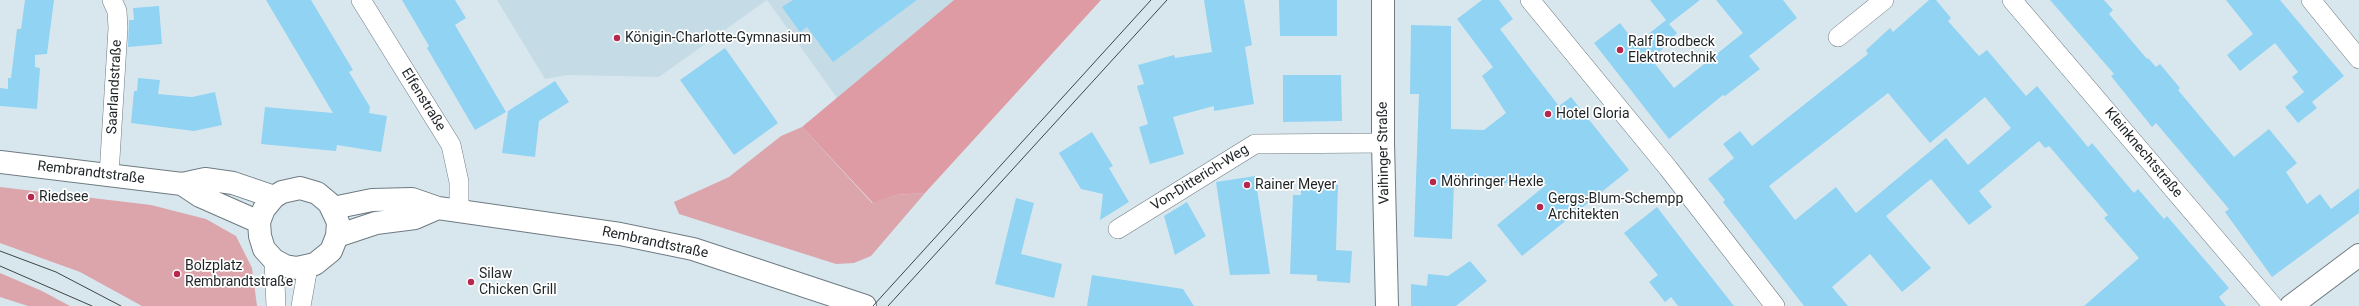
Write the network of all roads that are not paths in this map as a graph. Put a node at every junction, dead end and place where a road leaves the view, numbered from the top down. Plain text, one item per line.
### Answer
1 (112, 0) edge
2 (361, 0) edge
3 (1383, 0) edge
4 (1530, 0) edge
5 (1884, 0) edge
6 (2012, 0) edge
7 (2311, 0) edge
8 (1838, 37) dead end
9 (2359, 59) edge
10 (1383, 143) junction
11 (0, 162) edge
12 (109, 175) junction
13 (182, 184) junction
14 (274, 197) junction
15 (333, 208) junction
16 (448, 209) junction
17 (259, 222) junction
18 (1118, 229) dead end
19 (337, 236) junction
20 (2359, 255) edge
21 (274, 260) junction
22 (308, 267) junction
23 (276, 306) edge
24 (301, 306) edge
25 (865, 306) edge
26 (1387, 306) edge
27 (1775, 306) edge
28 (2273, 306) edge
29 (2291, 306) edge

1 - 12 street, Saarlandstraße
2 - 16 street, Elfenstraße
3 - 10 street, Vaihinger Straße
4 - 27 street
5 - 8 street
6 - 28 street, Kleinknechtstraße
7 - 9 street
10 - 18 street, Von-Ditterich-Weg
10 - 26 street, Vaihinger Straße
11 - 12 street, Rembrandtstraße
12 - 13 street, Rembrandtstraße
13 - 14 street, Rembrandtstraße
13 - 17 street, Rembrandtstraße
14 - 15 street
14 - 17 street
15 - 16 street, Rembrandtstraße
15 - 19 street
16 - 19 street
16 - 25 street, Rembrandtstraße
17 - 21 street
19 - 22 street
20 - 29 street
21 - 22 street
21 - 23 street
22 - 24 street

